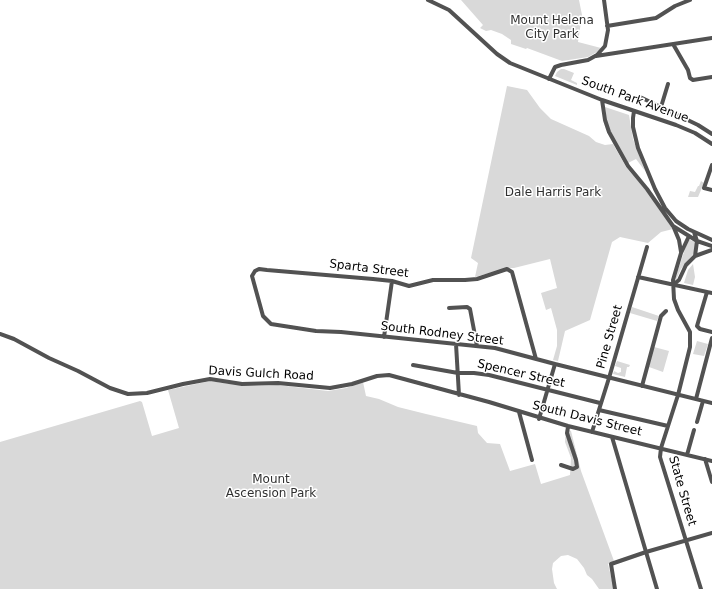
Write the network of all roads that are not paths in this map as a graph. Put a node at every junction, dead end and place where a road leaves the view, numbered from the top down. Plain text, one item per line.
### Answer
1 (428, 0) edge
2 (604, 0) edge
3 (690, 0) edge
4 (608, 26) junction
5 (712, 38) edge
6 (673, 44) junction
7 (605, 46) junction
8 (619, 52) junction
9 (596, 56) junction
10 (712, 77) edge
11 (549, 79) junction
12 (668, 84) dead end
13 (640, 97) dead end
14 (602, 100) junction
15 (661, 106) junction
16 (634, 111) junction
17 (712, 134) edge
18 (712, 144) edge
19 (712, 165) edge
20 (712, 190) edge
21 (673, 226) junction
22 (695, 234) junction
23 (689, 236) junction
24 (712, 240) edge
25 (697, 241) junction
26 (712, 246) edge
27 (647, 247) dead end
28 (712, 250) edge
29 (681, 254) junction
30 (695, 256) junction
31 (638, 277) junction
32 (392, 281) junction
33 (674, 284) junction
34 (710, 292) edge
35 (449, 308) dead end
36 (666, 312) dead end
37 (263, 316) joint
38 (712, 332) edge
39 (0, 334) edge
40 (384, 337) junction
41 (712, 338) edge
42 (456, 344) junction
43 (477, 346) junction
44 (536, 359) junction
45 (555, 364) junction
46 (413, 365) dead end
47 (458, 373) junction
48 (609, 378) junction
49 (642, 386) junction
50 (548, 390) junction
51 (459, 395) junction
52 (678, 395) junction
53 (696, 399) junction
54 (703, 401) junction
55 (600, 403) junction
56 (712, 403) edge
57 (598, 410) junction
58 (519, 412) junction
59 (539, 419) junction
60 (697, 422) dead end
61 (668, 426) junction
62 (568, 427) junction
63 (694, 430) dead end
64 (592, 432) junction
65 (612, 437) junction
66 (661, 448) junction
67 (687, 455) junction
68 (705, 459) junction
69 (532, 460) dead end
70 (712, 461) edge
71 (561, 465) dead end
72 (712, 482) edge
73 (712, 533) edge
74 (686, 540) junction
75 (646, 552) junction
76 (616, 589) edge
77 (657, 589) edge
78 (701, 589) edge

1 - 11 street, South Park Avenue
2 - 4 street
3 - 4 street
4 - 7 street
5 - 6 street
6 - 8 street
6 - 10 street
7 - 8 street
7 - 9 street
8 - 9 street
9 - 11 street
11 - 14 street, South Park Avenue
12 - 15 street
13 - 15 street
14 - 16 street, South Park Avenue
14 - 21 street
15 - 17 street
16 - 18 street, South Park Avenue
16 - 22 street
19 - 20 street
21 - 23 street
21 - 29 street
22 - 23 street
22 - 24 street
22 - 25 street
23 - 25 street
23 - 29 street
25 - 26 street
25 - 30 street
27 - 31 street, Pine Street
28 - 30 street
29 - 33 street
30 - 33 street
31 - 33 street
31 - 48 street, Pine Street
32 - 37 street, Sparta Street
32 - 40 street
32 - 44 street, Sparta Street
33 - 34 street
33 - 52 street, State Street
34 - 38 street
35 - 43 street
36 - 49 street
37 - 40 street, South Rodney Street
39 - 51 street, Davis Gulch Road
40 - 42 street, South Rodney Street
41 - 53 street
42 - 43 street, South Rodney Street
42 - 47 street
43 - 44 street, South Rodney Street
44 - 45 street, South Rodney Street
45 - 48 street, South Rodney Street
45 - 50 street
46 - 47 street, Spencer Street
47 - 50 street, Spencer Street
47 - 51 street
48 - 49 street, South Rodney Street
48 - 55 street, Pine Street
49 - 52 street, South Rodney Street
50 - 55 street, Spencer Street
50 - 59 street
51 - 58 street, South Davis Street
52 - 53 street, South Rodney Street
52 - 61 street, State Street
53 - 54 street, South Rodney Street
54 - 56 street, South Rodney Street
54 - 60 street
55 - 57 street, Pine Street
57 - 61 street
57 - 64 street, Pine Street
58 - 59 street, South Davis Street
58 - 69 street
59 - 62 street, South Davis Street
61 - 66 street, State Street
62 - 64 street, South Davis Street
62 - 71 street
63 - 67 street
64 - 65 street, South Davis Street
65 - 66 street, South Davis Street
65 - 75 street
66 - 67 street, South Davis Street
66 - 74 street, State Street
67 - 68 street, South Davis Street
68 - 70 street, South Davis Street
68 - 72 street
73 - 74 street
74 - 75 street
74 - 78 street, State Street
75 - 76 street
75 - 77 street

